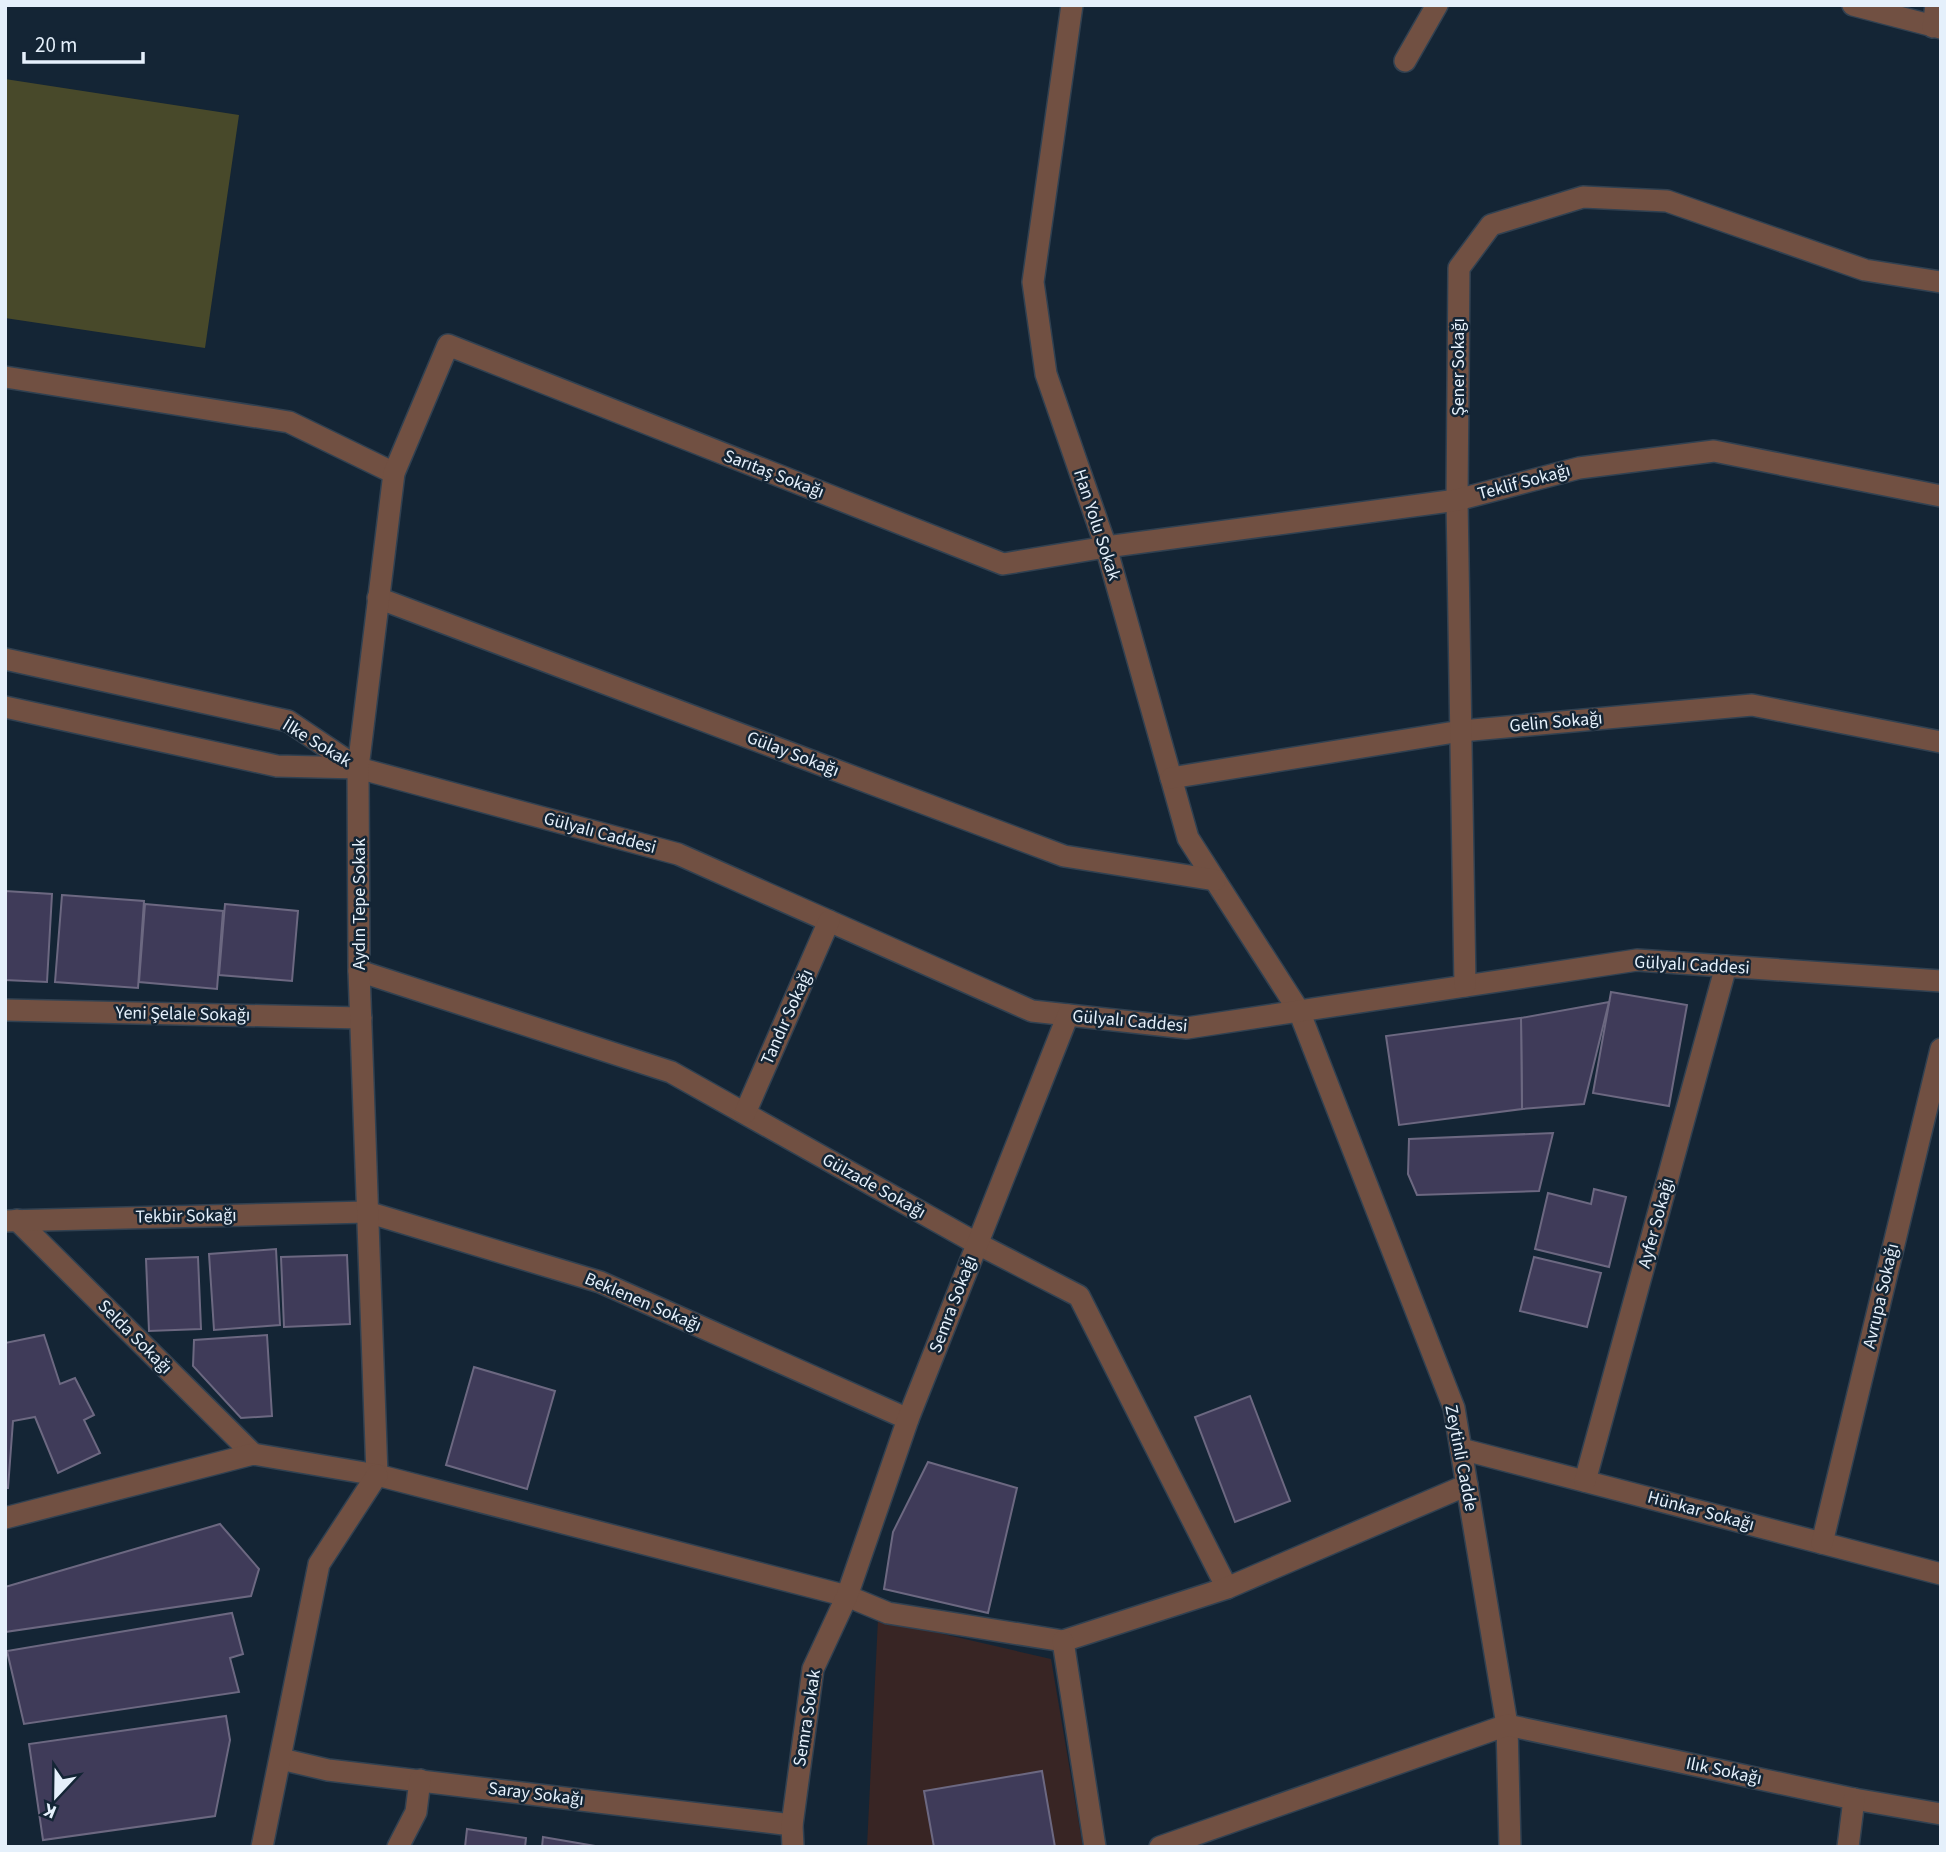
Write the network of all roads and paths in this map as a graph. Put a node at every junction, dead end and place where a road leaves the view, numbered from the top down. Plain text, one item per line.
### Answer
1 (1072, 5) edge
2 (1437, 5) edge
3 (1853, 5) edge
4 (1936, 5) edge
5 (1937, 27) edge
6 (1405, 61) dead end
7 (1941, 282) edge
8 (448, 345) joint
9 (5, 377) edge
10 (394, 473) junction
11 (1941, 496) edge
12 (1457, 500) junction
13 (1106, 547) junction
14 (378, 598) junction
15 (5, 659) edge
16 (5, 707) edge
17 (1461, 731) junction
18 (1941, 742) edge
19 (358, 768) junction
20 (1171, 778) junction
21 (1215, 880) junction
22 (829, 921) junction
23 (1726, 966) junction
24 (359, 971) junction
25 (1941, 981) edge
26 (1465, 986) junction
27 (5, 1010) edge
28 (1299, 1011) junction
29 (1068, 1015) junction
30 (360, 1018) junction
31 (1941, 1049) edge
32 (745, 1113) junction
33 (367, 1212) junction
34 (11, 1221) edge
35 (976, 1244) junction
36 (908, 1419) junction
37 (1461, 1449) junction
38 (253, 1454) junction
39 (377, 1475) junction
40 (1585, 1481) junction
41 (1467, 1485) junction
42 (5, 1518) edge
43 (1822, 1543) junction
44 (1941, 1574) edge
45 (1227, 1588) junction
46 (847, 1596) junction
47 (1063, 1642) junction
48 (1507, 1725) junction
49 (281, 1759) junction
50 (420, 1780) junction
51 (1854, 1799) junction
52 (1941, 1814) edge
53 (792, 1825) junction
54 (262, 1847) edge
55 (398, 1847) edge
56 (793, 1847) edge
57 (1095, 1847) edge
58 (1160, 1847) edge
59 (1510, 1847) edge
60 (1848, 1847) edge

1 - 13 street, Han Yolu Sokak
2 - 6 street
3 - 5 street
4 - 5 street
7 - 12 street, Şener Sokağı
8 - 10 street, Aydın Tepe Sokak
8 - 13 street, Sarıtaş Sokağı
9 - 10 street
10 - 14 street, Aydın Tepe Sokak
11 - 12 street, Teklif Sokağı
12 - 13 street, Teklif Sokağı
12 - 17 street, Şener Sokağı
13 - 20 street, Han Yolu Sokak
14 - 19 street, Aydın Tepe Sokak
14 - 21 street, Gülay Sokağı
15 - 19 street, İlke Sokak
16 - 19 street, İlke Sokak
17 - 18 street, Gelin Sokağı
17 - 20 street, Gelin Sokağı
17 - 26 street, Şener Sokağı
19 - 22 street, Gülyalı Caddesi
19 - 24 street, Aydın Tepe Sokak
20 - 21 street, Han Yolu Sokak
21 - 28 street, Han Yolu Sokak
22 - 29 street, Gülyalı Caddesi
22 - 32 street, Tandır Sokağı
23 - 25 street, Gülyalı Caddesi
23 - 26 street, Gülyalı Caddesi
23 - 40 street, Ayfer Sokağı
24 - 30 street, Aydın Tepe Sokak
24 - 32 street, Gülzade Sokağı
26 - 28 street, Gülyalı Caddesi
27 - 30 street, Yeni Şelale Sokağı
28 - 29 street, Gülyalı Caddesi
28 - 37 street, Zeytinli Cadde
29 - 35 street, Semra Sokağı
30 - 33 street, Aydın Tepe Sokak
31 - 43 street, Avrupa Sokağı
32 - 35 street, Gülzade Sokağı
33 - 34 street, Tekbir Sokağı
33 - 36 street, Beklenen Sokağı
33 - 39 street, Aydın Tepe Sokak
34 - 38 street, Selda Sokağı
35 - 36 street, Semra Sokağı
35 - 45 street, Gülzade Sokağı
36 - 46 street, Semra Sokağı
37 - 40 street, Hünkar Sokağı
37 - 41 street, Zeytinli Cadde
38 - 39 street
38 - 42 street
39 - 46 street
39 - 49 street
40 - 43 street, Hünkar Sokağı
41 - 45 street
41 - 48 street, Zeytinli Cadde
43 - 44 street, Hünkar Sokağı
45 - 47 street
46 - 47 street
46 - 53 street, Semra Sokak
47 - 57 street
48 - 51 street, Ilık Sokağı
48 - 58 street
48 - 59 street, Zeytinli Cadde
49 - 50 street, Saray Sokağı
49 - 54 street
50 - 53 street, Saray Sokağı
50 - 55 street
51 - 52 street, Ilık Sokağı
51 - 60 street
53 - 56 street, Semra Sokak

